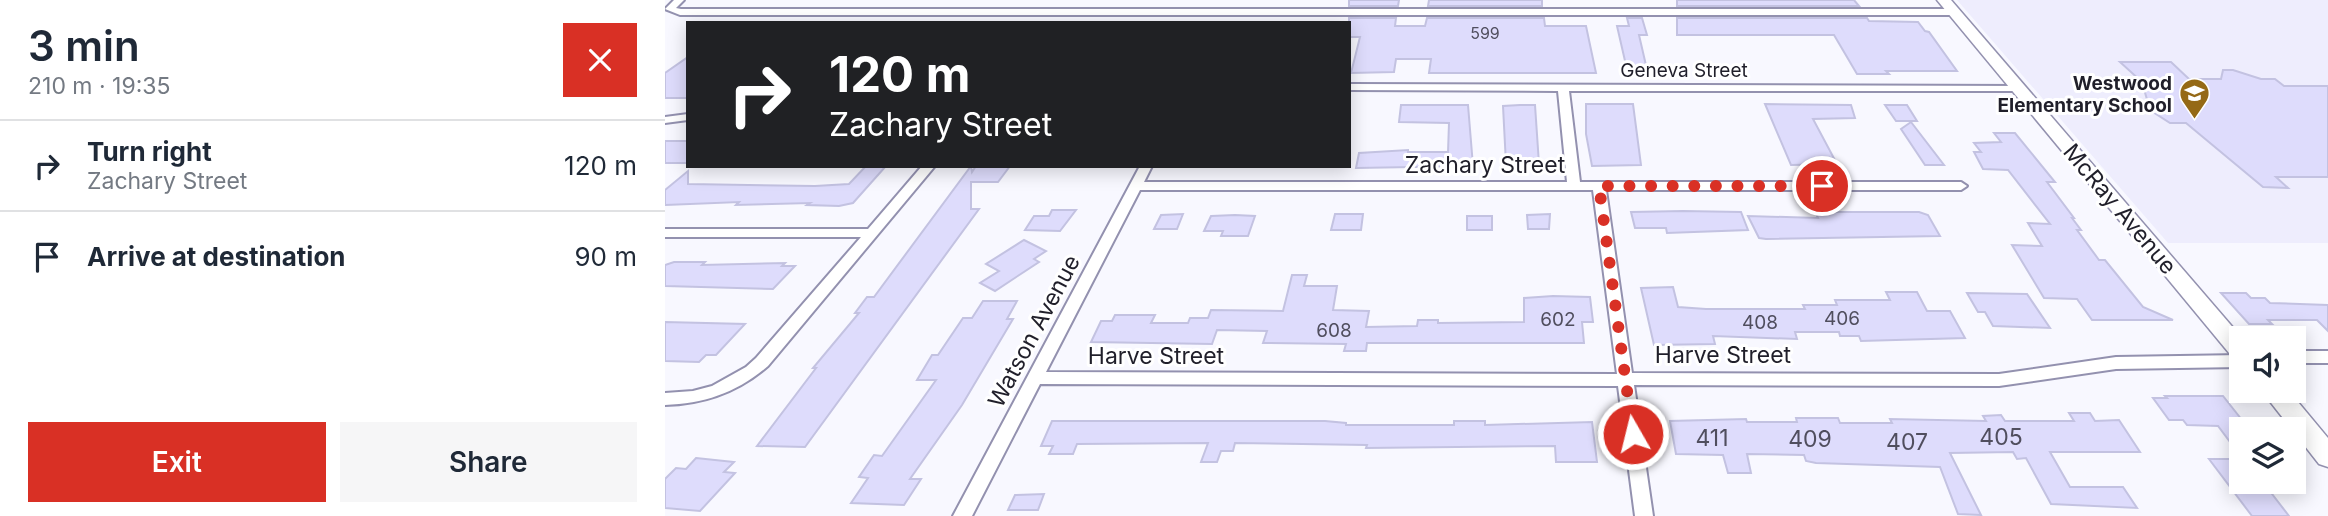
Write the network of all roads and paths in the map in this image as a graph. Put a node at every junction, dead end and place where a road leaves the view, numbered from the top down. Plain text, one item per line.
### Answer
1 (678, 0) edge
2 (1258, 0) edge
3 (1949, 6) edge
4 (1252, 12) junction
5 (1351, 87) edge
6 (1563, 87) junction
7 (2019, 88) junction
8 (686, 117) edge
9 (665, 120) edge
10 (927, 168) edge
11 (1145, 168) edge
12 (1135, 186) junction
13 (1574, 186) junction
14 (1599, 186) junction
15 (1961, 186) dead end
16 (665, 233) edge
17 (872, 233) junction
18 (2229, 338) edge
19 (2306, 357) edge
20 (2328, 357) edge
21 (2229, 360) edge
22 (1035, 378) junction
23 (1625, 379) junction
24 (665, 399) edge
25 (2284, 403) edge
26 (2328, 456) edge
27 (962, 516) edge
28 (1644, 516) edge

1 - 4 street
2 - 4 street
3 - 4 street
3 - 7 street, McRay Avenue
5 - 6 street, Geneva Street
6 - 7 street, Geneva Street
6 - 13 street
7 - 18 street, McRay Avenue
8 - 9 street
10 - 17 street
11 - 12 street, Watson Avenue
12 - 13 street, Zachary Street
12 - 22 street, Watson Avenue
13 - 14 street, Zachary Street
14 - 15 street, Zachary Street
14 - 23 street
16 - 17 street
17 - 24 street
19 - 20 street
21 - 23 street, Harve Street
22 - 23 street, Harve Street
22 - 27 street, Watson Avenue
23 - 28 street
25 - 26 street

